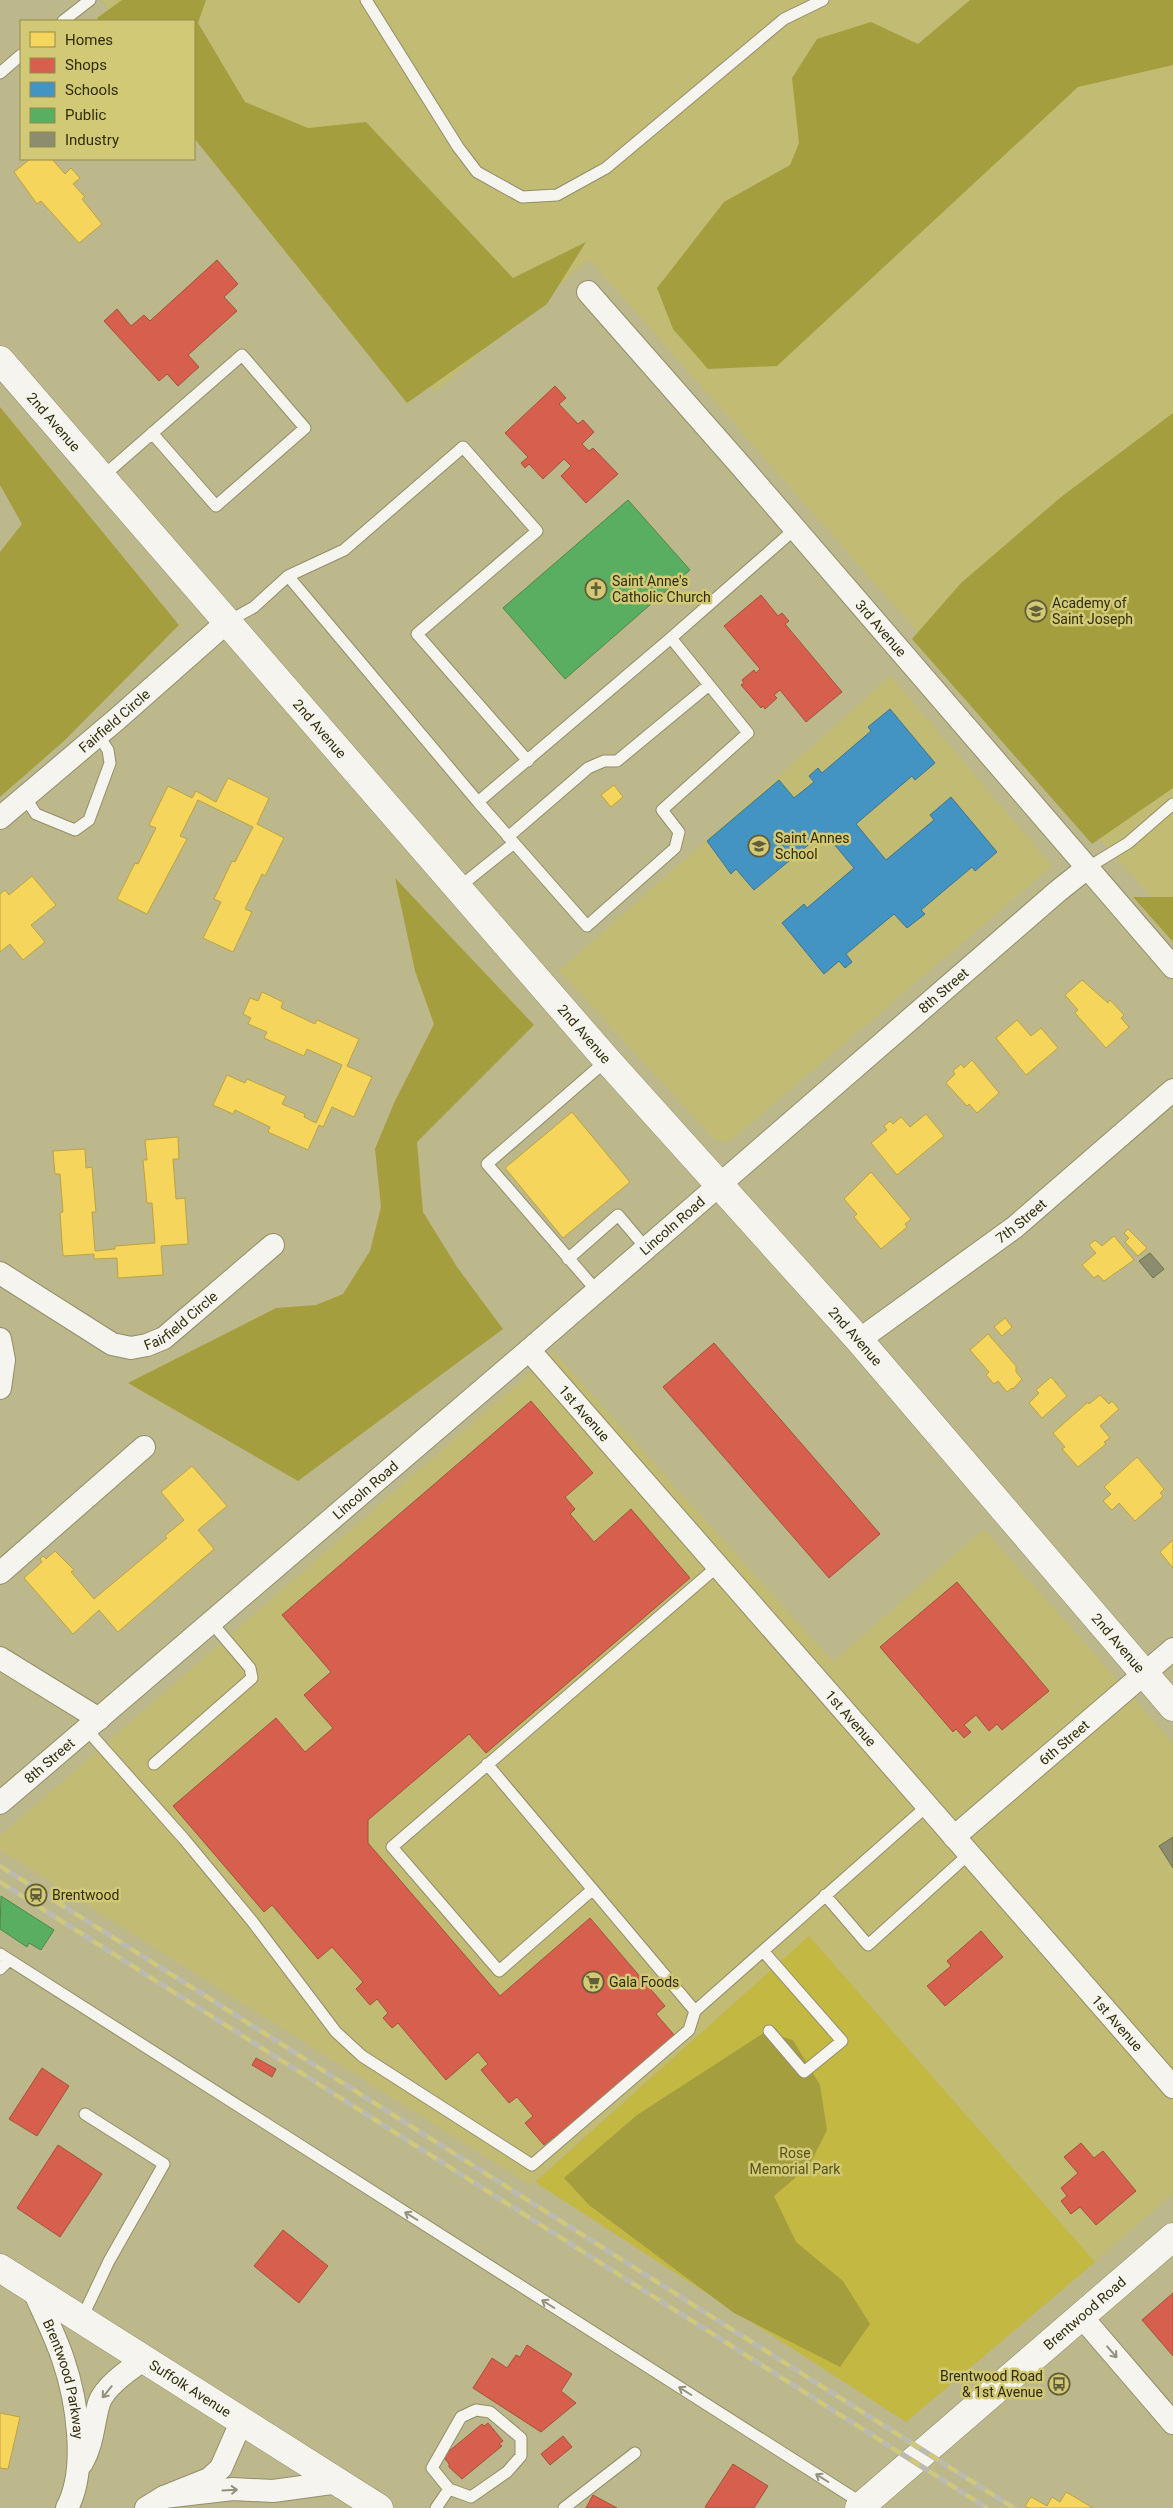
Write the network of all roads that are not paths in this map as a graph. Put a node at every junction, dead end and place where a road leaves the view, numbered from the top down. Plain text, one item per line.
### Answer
1 (90, 0) edge
2 (366, 0) edge
3 (823, 0) edge
4 (64, 20) edge
5 (20, 56) edge
6 (0, 73) edge
7 (588, 292) dead end
8 (0, 360) edge
9 (152, 434) junction
10 (102, 477) junction
11 (795, 529) junction
12 (288, 576) junction
13 (227, 622) junction
14 (671, 638) junction
15 (709, 686) junction
16 (98, 735) junction
17 (528, 761) junction
18 (25, 797) junction
19 (478, 802) junction
20 (1173, 804) edge
21 (0, 818) edge
22 (511, 840) junction
23 (1087, 868) junction
24 (458, 888) junction
25 (1173, 967) edge
26 (607, 1060) junction
27 (1173, 1090) edge
28 (720, 1184) junction
29 (273, 1245) dead end
30 (646, 1247) junction
31 (568, 1259) junction
32 (0, 1273) edge
33 (596, 1290) junction
34 (0, 1339) edge
35 (859, 1340) junction
36 (529, 1350) junction
37 (0, 1388) edge
38 (144, 1446) dead end
39 (718, 1566) junction
40 (0, 1572) edge
41 (211, 1622) junction
42 (1173, 1649) edge
43 (0, 1658) edge
44 (1143, 1674) junction
45 (1173, 1707) edge
46 (93, 1725) junction
47 (154, 1764) dead end
48 (487, 1764) junction
49 (0, 1803) edge
50 (927, 1806) junction
51 (962, 1845) junction
52 (592, 1890) junction
53 (825, 1894) junction
54 (762, 1951) junction
55 (4, 1957) edge
56 (0, 1969) edge
57 (695, 2010) junction
58 (769, 2031) dead end
59 (1173, 2087) edge
60 (85, 2114) dead end
61 (1173, 2237) edge
62 (0, 2268) edge
63 (33, 2289) junction
64 (1080, 2316) junction
65 (81, 2320) junction
66 (143, 2360) junction
67 (242, 2420) junction
68 (1173, 2423) edge
69 (636, 2453) dead end
70 (77, 2473) junction
71 (339, 2482) junction
72 (449, 2489) junction
73 (155, 2502) edge
74 (861, 2506) edge
75 (68, 2507) edge
76 (379, 2508) edge
77 (436, 2508) edge
78 (564, 2508) edge

1 - 4 lane
2 - 3 lane
5 - 6 lane
7 - 11 street, 3rd Avenue
8 - 10 street, 2nd Avenue
9 - 9 lane
9 - 10 lane
10 - 13 street, 2nd Avenue
11 - 14 lane
11 - 23 street, 3rd Avenue
12 - 13 lane
12 - 17 lane
12 - 19 lane
13 - 16 street, Fairfield Circle
13 - 24 street, 2nd Avenue
14 - 15 lane
14 - 17 lane
15 - 22 lane
15 - 22 lane
16 - 18 street, Fairfield Circle
16 - 18 lane
17 - 19 lane
18 - 21 street, Fairfield Circle
19 - 22 lane
20 - 23 lane, 8th Street
22 - 24 lane
23 - 25 street, 3rd Avenue
23 - 28 street, 8th Street
24 - 26 street, 2nd Avenue
26 - 28 street, 2nd Avenue
26 - 31 lane
27 - 35 street, 7th Street
28 - 30 street, Lincoln Road
28 - 35 street, 2nd Avenue
29 - 32 street, Fairfield Circle
30 - 31 lane
30 - 33 street, Lincoln Road
31 - 33 lane
33 - 36 street, Lincoln Road
34 - 37 street
35 - 44 street, 2nd Avenue
36 - 39 street, 1st Avenue
36 - 41 street, Lincoln Road
38 - 40 street
39 - 48 lane
39 - 50 street, 1st Avenue
41 - 46 street, Lincoln Road
41 - 47 lane
42 - 44 street, 6th Street
43 - 46 street
44 - 45 street, 2nd Avenue
44 - 51 street, 6th Street
46 - 49 street, 8th Street
46 - 57 lane
48 - 52 lane
48 - 52 lane
50 - 51 street, 1st Avenue
50 - 53 lane
51 - 53 lane
51 - 59 street, 1st Avenue
52 - 57 lane
53 - 54 lane
54 - 57 lane
54 - 58 lane
55 - 56 lane
74 -> 55 lane
60 - 65 lane
61 - 64 street, Brentwood Road
62 - 63 street, Suffolk Avenue
63 - 65 street, Suffolk Avenue
63 - 70 street, Brentwood Parkway
64 -> 68 street
64 - 74 street, Brentwood Road
65 - 66 street, Suffolk Avenue
66 - 67 street, Suffolk Avenue
66 -> 70 street, Brentwood Parkway
67 - 71 street, Suffolk Avenue
67 - 73 street
69 - 78 lane
70 - 75 street, Brentwood Parkway
73 -> 71 street
71 - 76 street, Suffolk Avenue
72 - 72 lane
72 - 77 lane

